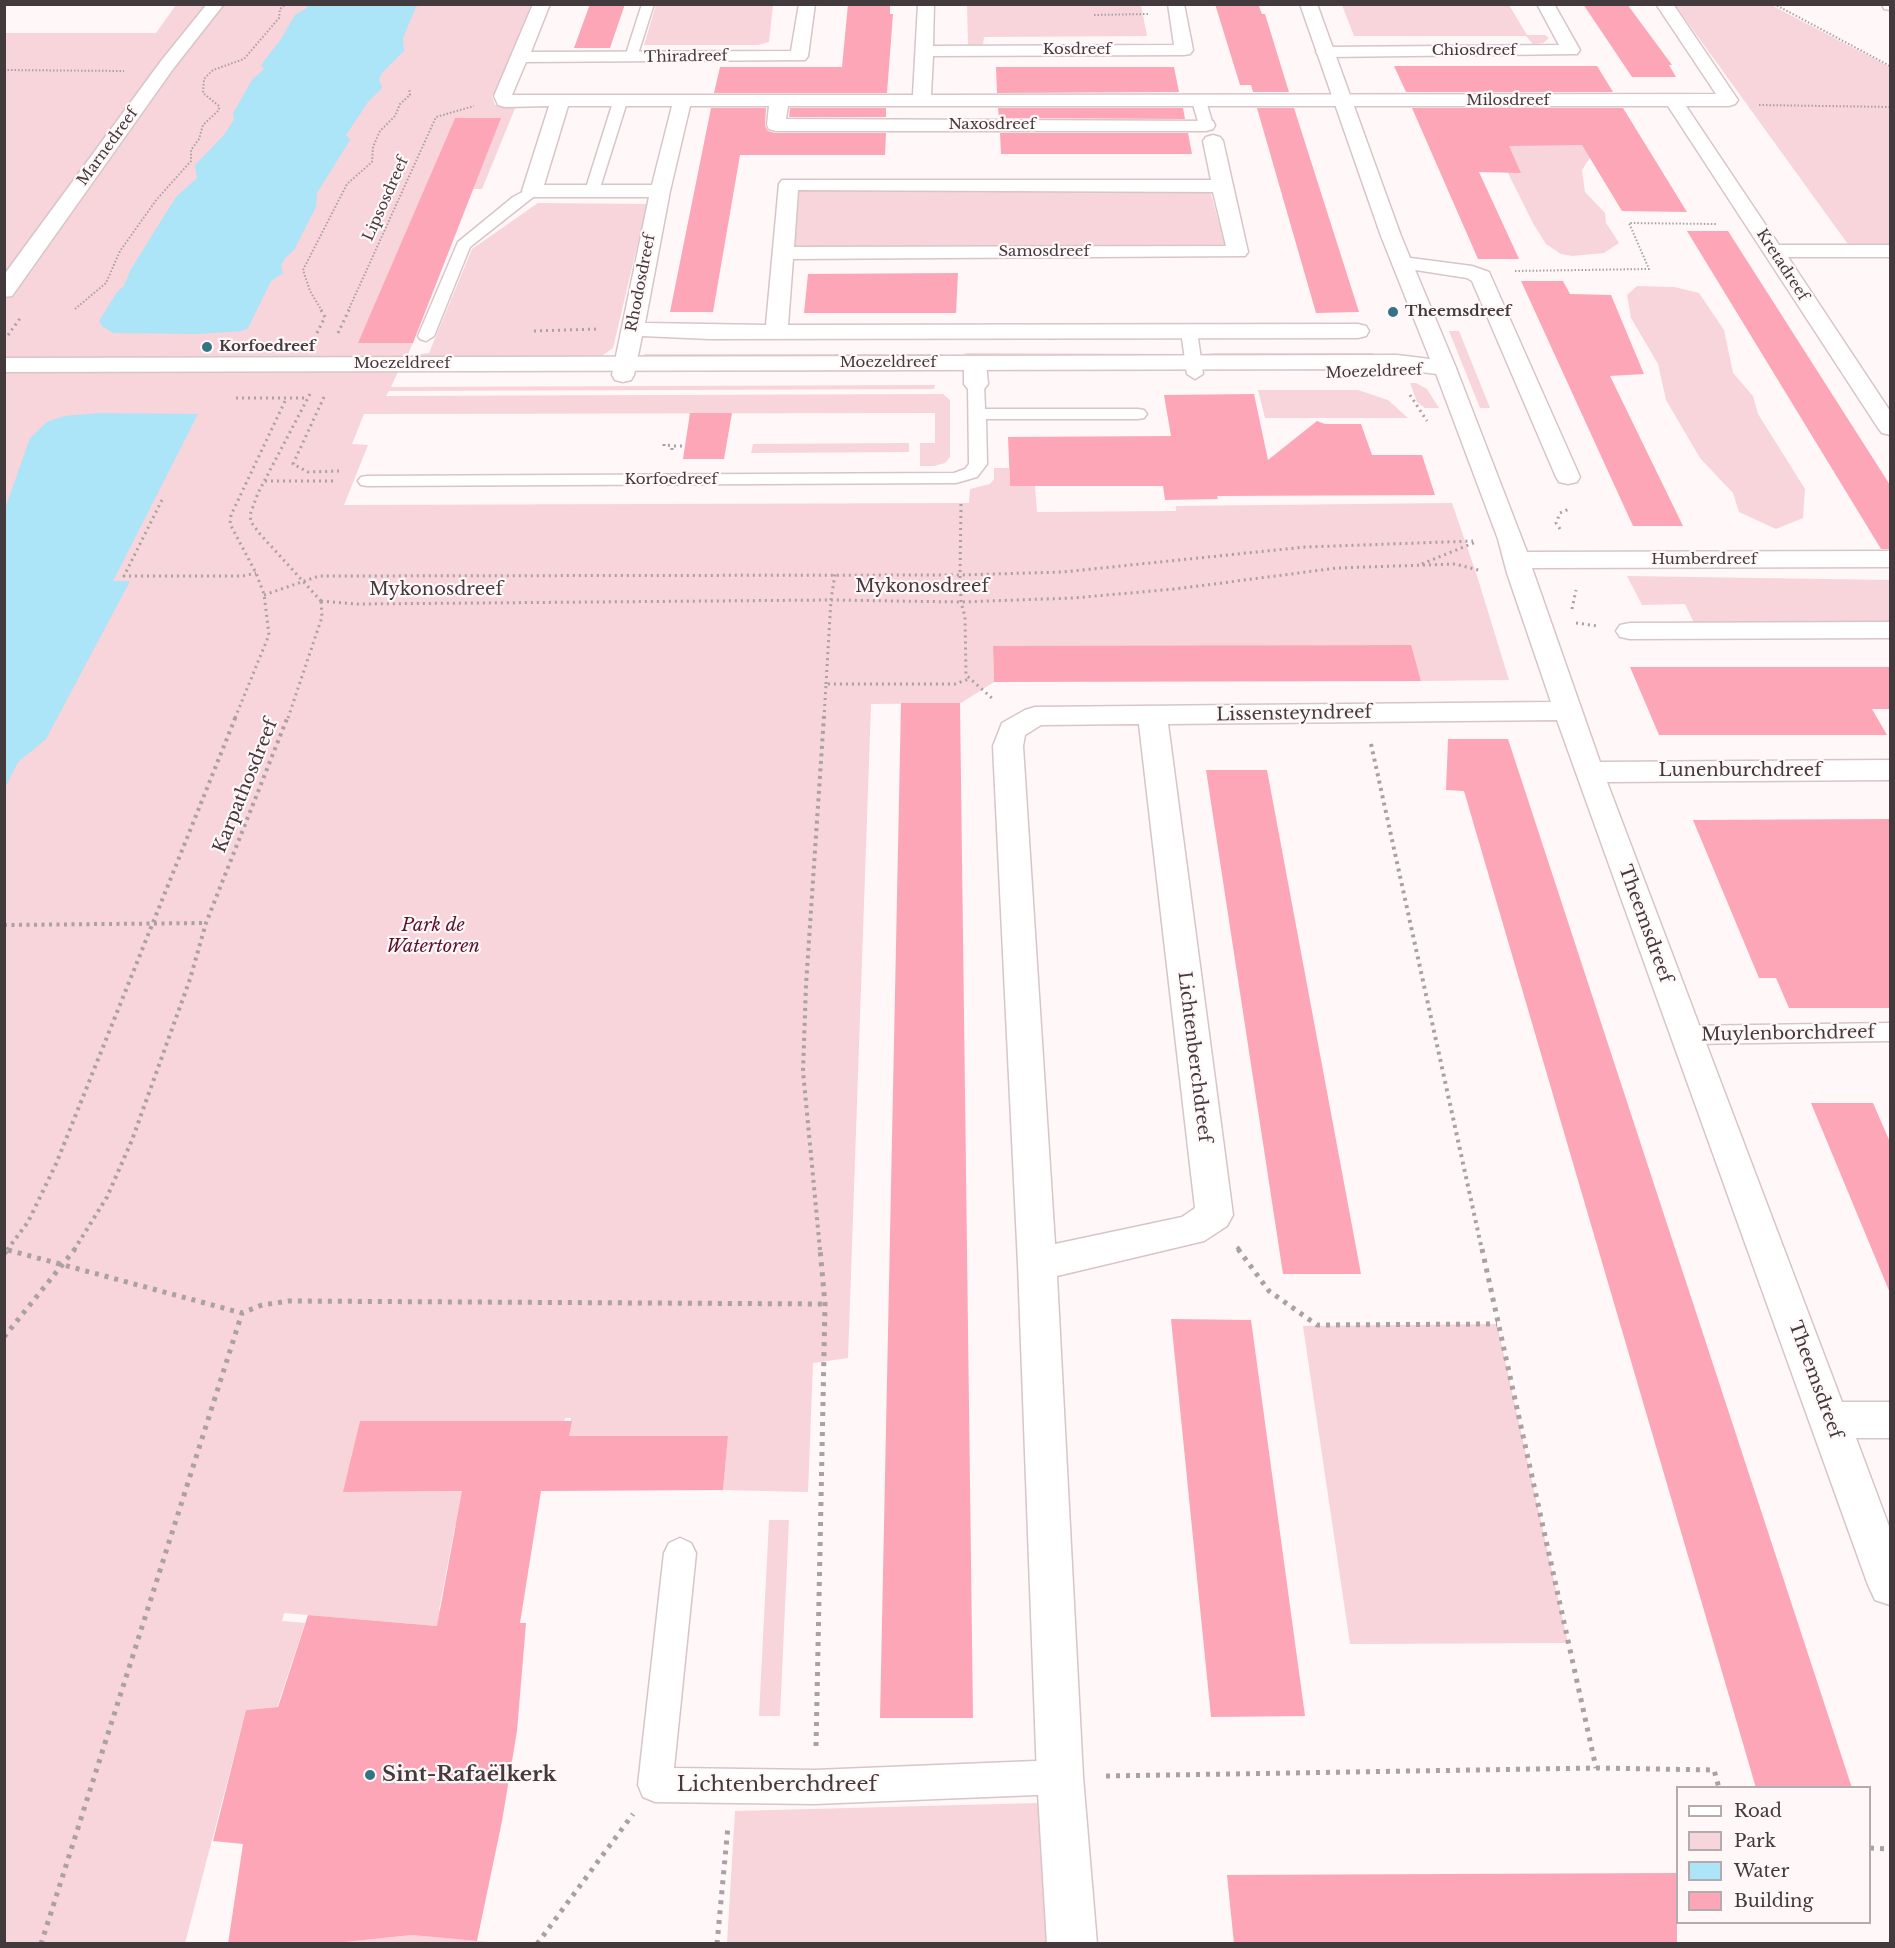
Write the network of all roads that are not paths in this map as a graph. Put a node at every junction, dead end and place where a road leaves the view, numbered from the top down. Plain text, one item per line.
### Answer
1 (216, 4) edge
2 (542, 4) edge
3 (648, 4) edge
4 (807, 4) edge
5 (926, 4) edge
6 (1308, 4) edge
7 (1545, 4) edge
8 (1664, 4) edge
9 (1176, 9) edge
10 (924, 51) junction
11 (1325, 52) junction
12 (521, 57) junction
13 (631, 57) junction
14 (922, 100) junction
15 (779, 101) junction
16 (1199, 101) junction
17 (1341, 101) junction
18 (1674, 101) junction
19 (560, 102) junction
20 (621, 102) junction
21 (682, 102) junction
22 (1210, 133) junction
23 (1222, 186) junction
24 (532, 191) junction
25 (592, 191) junction
26 (660, 191) junction
27 (1772, 251) junction
28 (1890, 251) edge
29 (783, 253) junction
30 (1403, 263) junction
31 (4, 291) edge
32 (632, 329) junction
33 (1189, 331) junction
34 (1358, 331) dead end
35 (776, 332) junction
36 (426, 336) dead end
37 (4, 365) edge
38 (1445, 368) junction
39 (625, 369) junction
40 (1194, 369) junction
41 (976, 374) junction
42 (4, 379) edge
43 (978, 414) junction
44 (1137, 414) dead end
45 (1890, 428) edge
46 (1568, 477) dead end
47 (367, 481) road end
48 (1890, 559) edge
49 (1518, 566) junction
50 (1890, 630) edge
51 (1630, 631) dead end
52 (1567, 711) junction
53 (1152, 715) junction
54 (1890, 770) edge
55 (1589, 772) junction
56 (1890, 1032) edge
57 (1686, 1035) junction
58 (1037, 1264) junction
59 (1830, 1420) junction
60 (1890, 1420) edge
61 (680, 1553) dead end
62 (1890, 1585) edge
63 (1060, 1777) junction
64 (1072, 1944) edge

1 - 31 street, Marnedreef
2 - 12 street
3 - 13 lane
4 - 13 street, Thiradreef
5 - 10 street
6 - 11 street, Theemsdreef
7 - 11 street, Chiosdreef
8 - 18 street, Milosdreef
9 - 10 street, Kosdreef
10 - 14 street
11 - 17 street, Theemsdreef
12 - 13 street, Thiradreef
12 - 19 street, Naxosdreef
14 - 15 street, Naxosdreef
14 - 16 street, Naxosdreef
15 - 21 street, Naxosdreef
15 - 22 street, Naxosdreef
16 - 17 street, Naxosdreef
16 - 22 lane
17 - 18 street, Milosdreef
17 - 30 street, Theemsdreef
18 - 27 street, Kretadreef
19 - 20 street, Naxosdreef
19 - 24 street
20 - 21 street, Naxosdreef
20 - 25 lane
21 - 26 street, Rhodosdreef
22 - 23 street, Samosdreef
23 - 29 street
23 - 29 street, Samosdreef
24 - 25 street
24 - 36 lane
25 - 26 street
26 - 32 street, Rhodosdreef
27 - 28 street
27 - 45 street, Kretadreef
29 - 35 street
30 - 38 street, Theemsdreef
30 - 46 street
32 - 35 street, Moezeldreef
32 - 39 street, Rhodosdreef
33 - 34 street, Moezeldreef
33 - 35 street, Moezeldreef
33 - 40 lane
37 - 39 street, Moezeldreef
38 - 40 street, Moezeldreef
38 - 49 street, Theemsdreef
39 - 41 street, Moezeldreef
39 - 42 street, Moezeldreef
40 - 41 street, Moezeldreef
41 - 43 lane
43 - 44 lane
43 - 47 lane, Korfoedreef
48 - 49 street, Humberdreef
49 - 52 street, Theemsdreef
50 - 51 street
52 - 53 street, Lissensteyndreef
52 - 55 street, Theemsdreef
53 - 58 street, Lissensteyndreef
53 - 58 street, Lichtenberchdreef
54 - 55 street, Lunenburchdreef
55 - 57 street, Theemsdreef
56 - 57 lane, Muylenborchdreef
57 - 59 street, Theemsdreef
58 - 63 street
59 - 60 street
59 - 62 street, Theemsdreef
61 - 63 lane, Lichtenberchdreef
63 - 64 street

